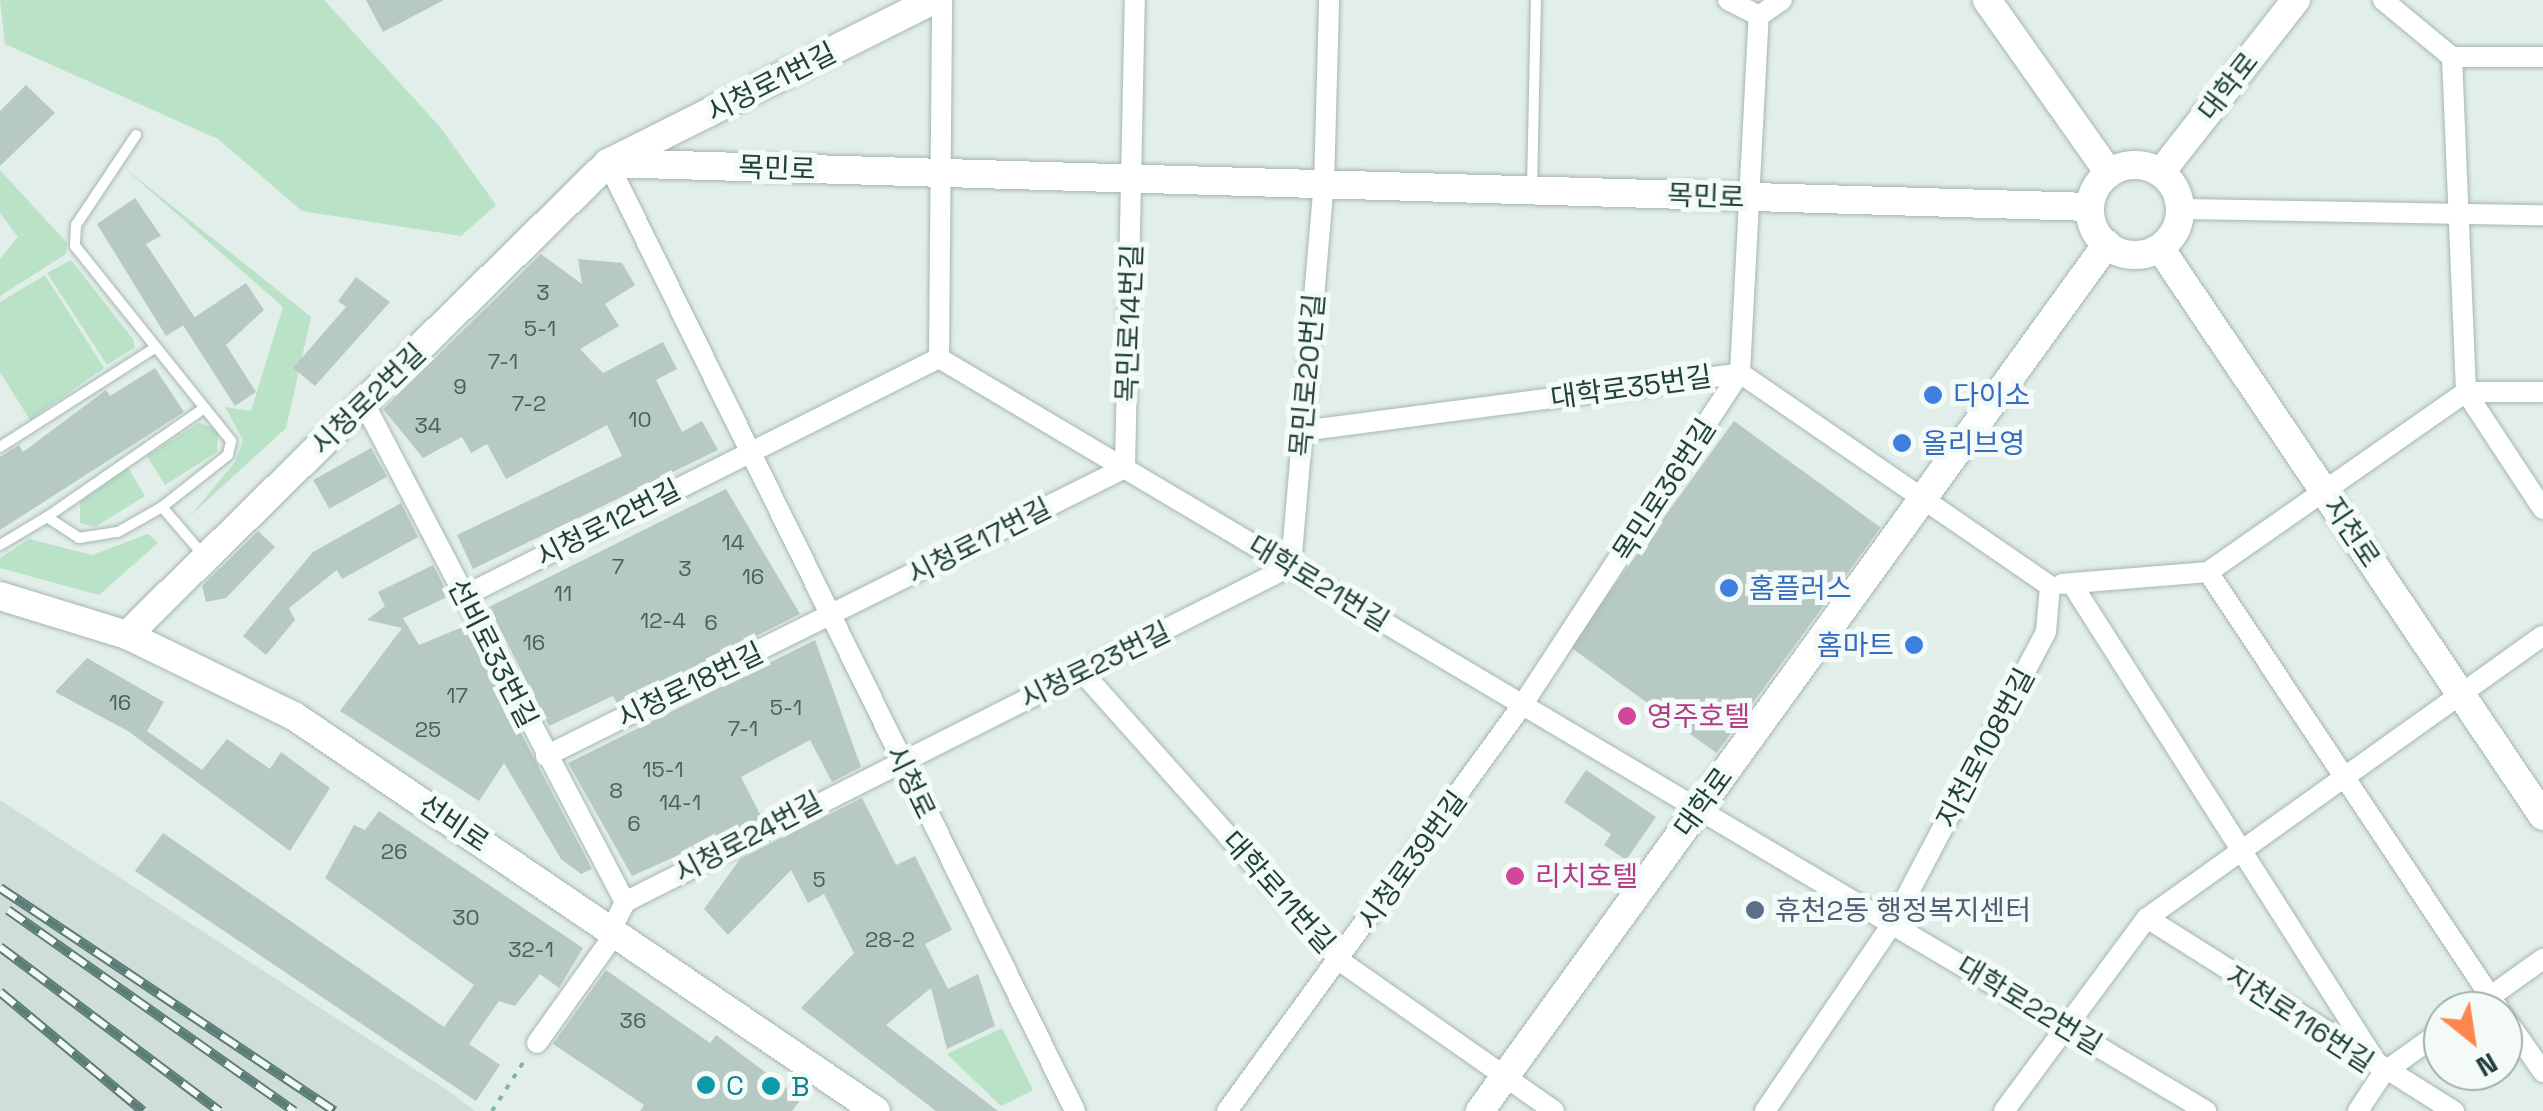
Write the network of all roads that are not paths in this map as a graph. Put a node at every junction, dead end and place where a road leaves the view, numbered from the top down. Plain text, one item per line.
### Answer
1 (934, 0) edge
2 (942, 0) edge
3 (1134, 0) edge
4 (1329, 0) edge
5 (1536, 0) edge
6 (1728, 0) edge
7 (1782, 0) edge
8 (1987, 0) edge
9 (2296, 0) edge
10 (2382, 0) edge
11 (1759, 16) junction
12 (2452, 57) junction
13 (2543, 57) edge
14 (136, 135) dead end
15 (608, 163) junction
16 (2161, 172) junction
17 (946, 173) junction
18 (2109, 173) junction
19 (1134, 179) junction
20 (1324, 184) junction
21 (1532, 190) junction
22 (1755, 197) junction
23 (2089, 207) junction
24 (2182, 209) junction
25 (2462, 214) junction
26 (2543, 215) edge
27 (2107, 244) junction
28 (2160, 248) junction
29 (156, 348) junction
30 (939, 358) junction
31 (1740, 373) junction
32 (2466, 392) junction
33 (2543, 392) edge
34 (364, 403) junction
35 (203, 409) junction
36 (1302, 431) junction
37 (0, 447) edge
38 (752, 450) junction
39 (1125, 468) junction
40 (2322, 488) junction
41 (1927, 493) junction
42 (162, 507) junction
43 (2543, 509) edge
44 (47, 517) junction
45 (0, 545) edge
46 (206, 558) junction
47 (1291, 566) junction
48 (2208, 572) junction
49 (2061, 585) junction
50 (0, 596) edge
51 (464, 596) junction
52 (834, 614) junction
53 (127, 635) junction
54 (2543, 636) edge
55 (1084, 673) junction
56 (2460, 693) junction
57 (1523, 704) junction
58 (546, 756) junction
59 (898, 758) junction
60 (2343, 778) junction
61 (1698, 810) junction
62 (2543, 816) edge
63 (2242, 850) junction
64 (626, 902) junction
65 (2147, 918) junction
66 (1892, 924) junction
67 (614, 930) junction
68 (2543, 959) edge
69 (1340, 961) junction
70 (2487, 991) edge
71 (2514, 991) edge
72 (2066, 1025) junction
73 (537, 1042) road end
74 (2423, 1044) edge
75 (2523, 1044) edge
76 (2543, 1072) edge
77 (2382, 1073) junction
78 (1504, 1077) junction
79 (876, 1111) edge
80 (1075, 1111) edge
81 (1227, 1111) edge
82 (1480, 1111) edge
83 (1554, 1111) edge
84 (1765, 1111) edge
85 (2004, 1111) edge
86 (2206, 1111) edge
87 (2358, 1111) edge
88 (2454, 1111) edge

1 - 15 main road, 시청로1번길
2 - 17 street
3 - 19 street
4 - 20 street
5 - 21 lane
6 - 11 street
7 - 11 street
8 - 18 main road
9 - 16 main road, 대학로
10 - 12 street
11 - 22 street, 목민로36번길
12 - 13 street
12 - 25 street
14 - 29 lane
15 - 17 main road, 목민로
15 - 34 main road, 시청로2번길
15 - 38 street, 시청로
16 - 18 main road
16 - 24 main road
17 - 19 main road, 목민로
17 - 30 street
18 - 23 main road
19 - 20 main road, 목민로
19 - 39 street, 목민로14번길
20 - 21 main road, 목민로
20 - 36 street, 목민로20번길
21 - 22 main road, 목민로
22 - 23 main road, 목민로
22 - 31 street, 목민로36번길
23 - 27 main road
24 - 25 street
24 - 28 main road
25 - 26 street
25 - 32 street
27 - 28 main road
27 - 41 main road, 대학로
28 - 40 main road, 지천로
29 - 35 lane
29 - 37 lane
30 - 38 street
30 - 39 street, 대학로21번길
31 - 36 street, 대학로35번길
31 - 41 street, 대학로35번길
31 - 57 street, 목민로36번길
32 - 33 street
32 - 40 street
32 - 43 street
34 - 46 main road, 시청로2번길
34 - 51 street, 선비로33번길
35 - 42 lane
35 - 44 lane
36 - 47 street, 목민로20번길
38 - 51 street, 시청로12번길
38 - 52 street, 시청로
39 - 47 street, 대학로21번길
39 - 52 street, 시청로17번길
40 - 48 street
40 - 56 main road, 지천로
41 - 49 street
41 - 61 main road, 대학로
42 - 44 lane
42 - 46 lane
44 - 45 lane
46 - 53 main road, 시청로2번길
47 - 55 street, 시청로23번길
47 - 57 street, 대학로21번길
48 - 49 street
48 - 60 street
49 - 63 street
49 - 66 street, 지천로108번길
50 - 53 main road, 선비로
51 - 58 street, 선비로33번길
52 - 58 street, 시청로18번길
52 - 59 street, 시청로
53 - 67 main road, 선비로
54 - 56 street
55 - 59 street, 시청로23번길
55 - 69 street, 대학로11번길
56 - 60 street
56 - 62 main road, 지천로
57 - 61 street, 대학로21번길
57 - 69 street, 시청로39번길
58 - 64 street, 선비로33번길
59 - 64 street, 시청로24번길
59 - 80 street, 시청로
60 - 63 street
60 - 70 street
61 - 66 street, 대학로22번길
61 - 78 main road, 대학로
63 - 65 street
63 - 77 street, 지천로116번길
64 - 67 street
65 - 72 street
65 - 77 street, 지천로116번길
66 - 72 street, 대학로22번길
66 - 84 street, 지천로108번길
67 - 73 street
67 - 79 main road, 선비로
68 - 71 street
69 - 78 street, 대학로11번길
69 - 81 street, 시청로39번길
72 - 85 street
72 - 86 street, 대학로22번길
74 - 77 street
75 - 76 street
77 - 87 street
77 - 88 street
78 - 82 main road, 대학로
78 - 83 street, 대학로11번길

